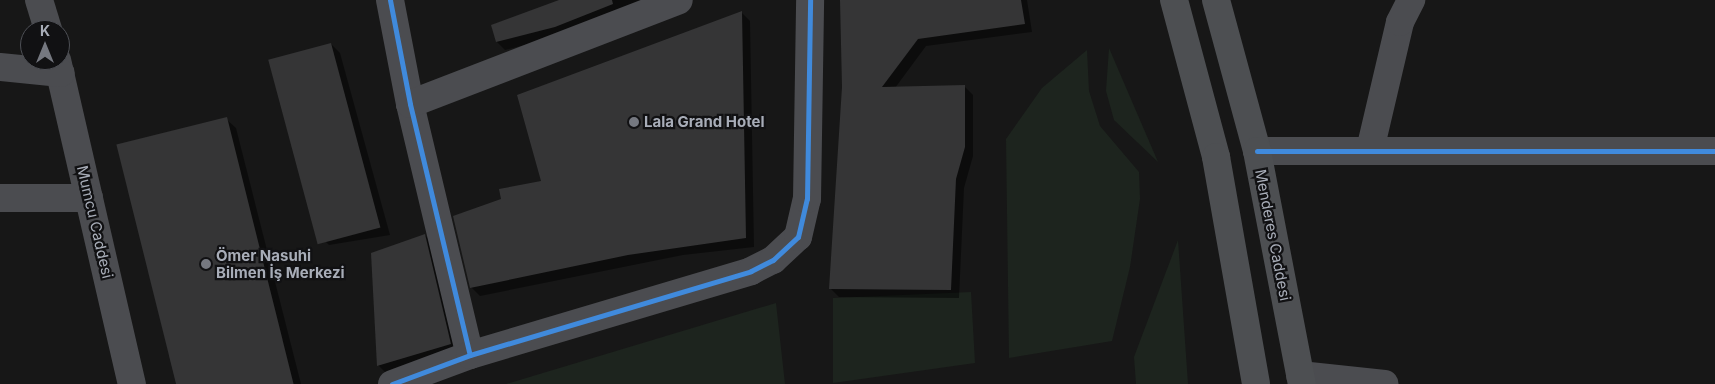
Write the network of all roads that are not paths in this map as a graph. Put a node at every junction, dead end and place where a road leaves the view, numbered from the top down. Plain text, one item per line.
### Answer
1 (40, 0) edge
2 (390, 0) edge
3 (679, 0) edge
4 (810, 0) edge
5 (1174, 0) edge
6 (1216, 0) edge
7 (1411, 0) edge
8 (45, 20) edge
9 (0, 67) edge
10 (20, 67) edge
11 (60, 70) edge
12 (410, 104) junction
13 (1370, 150) junction
14 (1257, 151) junction
15 (1715, 151) edge
16 (0, 198) edge
17 (90, 198) junction
18 (470, 355) junction
19 (1301, 380) edge
20 (132, 384) edge
21 (392, 384) edge
22 (1256, 384) edge
23 (1386, 384) edge

1 - 8 street
2 - 12 street
3 - 12 street
4 - 18 street
5 - 22 main road
6 - 14 main road, Menderes Caddesi
7 - 13 street
9 - 10 street
11 - 17 street, Mumcu Caddesi
12 - 18 street
13 - 14 street
13 - 15 street
14 - 19 main road, Menderes Caddesi
16 - 17 street
17 - 20 street, Mumcu Caddesi
18 - 21 street
19 - 23 street

